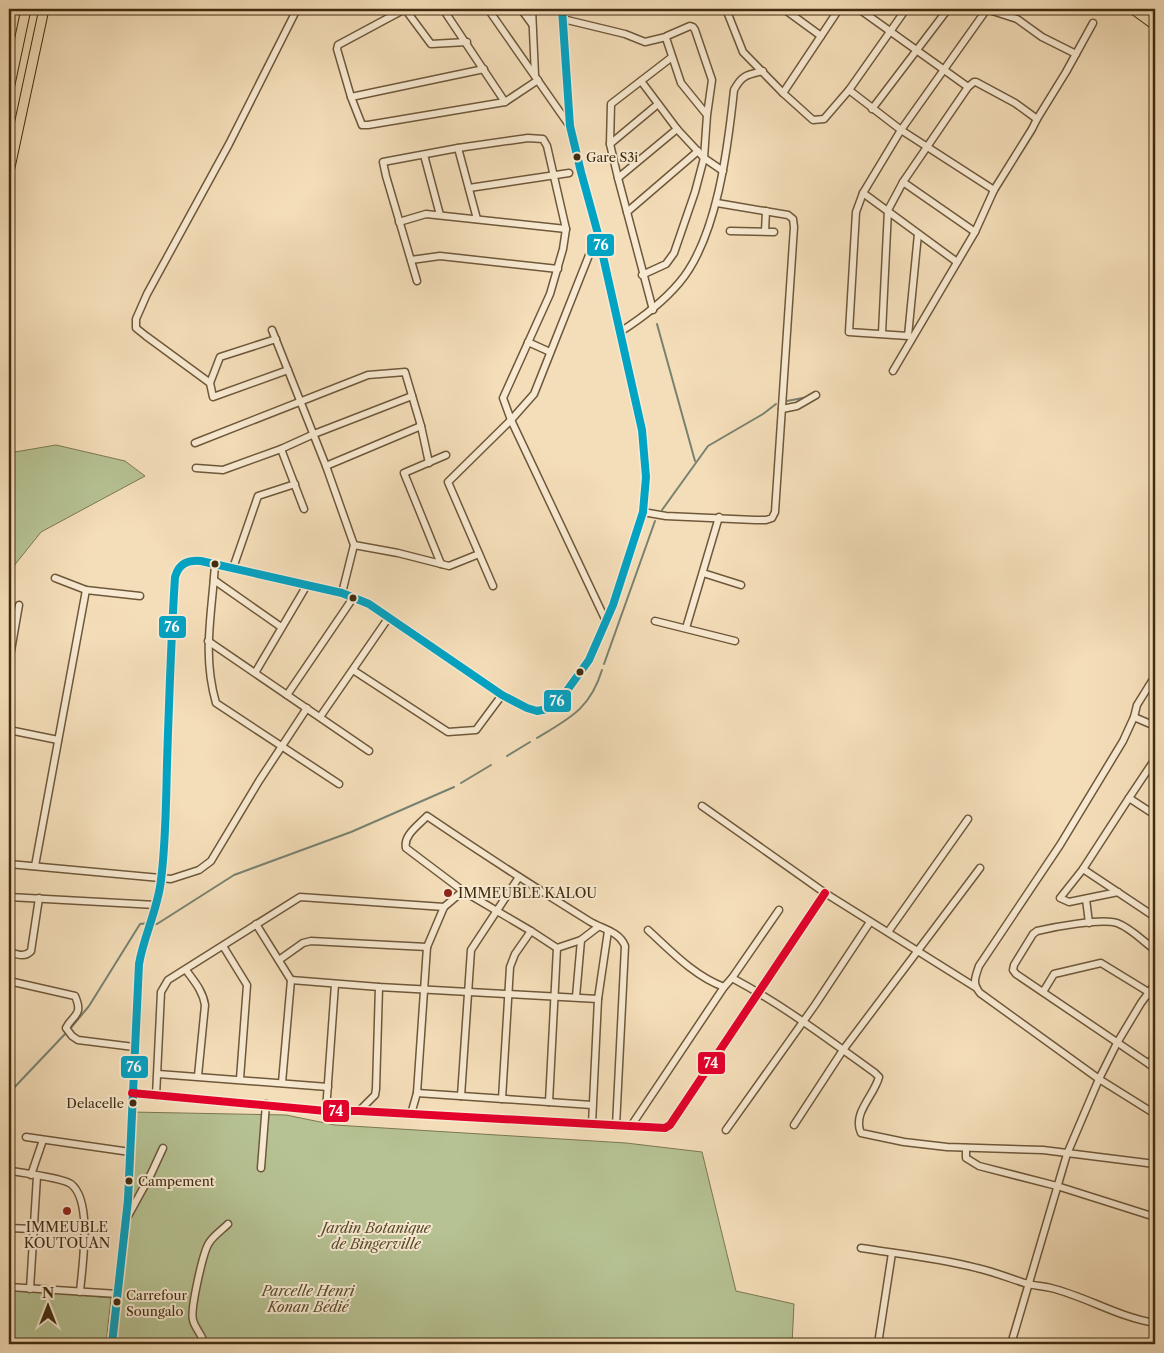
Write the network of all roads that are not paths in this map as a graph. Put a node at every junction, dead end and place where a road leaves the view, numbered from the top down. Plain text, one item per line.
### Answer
1 (26, 9) edge
2 (44, 9) edge
3 (297, 9) edge
4 (405, 9) edge
5 (443, 9) edge
6 (488, 9) edge
7 (521, 9) edge
8 (532, 9) edge
9 (562, 9) edge
10 (726, 9) edge
11 (784, 9) edge
12 (839, 9) edge
13 (859, 9) edge
14 (906, 9) edge
15 (948, 9) edge
16 (986, 9) edge
17 (1133, 9) edge
18 (563, 19) junction
19 (1093, 23) dead end
20 (1155, 24) edge
21 (533, 26) junction
22 (891, 30) junction
23 (821, 36) junction
24 (666, 37) junction
25 (466, 42) junction
26 (917, 50) junction
27 (1076, 54) junction
28 (672, 57) junction
29 (484, 69) junction
30 (944, 70) junction
31 (763, 71) junction
32 (537, 78) junction
33 (641, 81) junction
34 (968, 88) junction
35 (9, 89) edge
36 (849, 90) junction
37 (783, 93) junction
38 (351, 97) junction
39 (505, 102) junction
40 (658, 104) junction
41 (872, 109) junction
42 (707, 115) junction
43 (1037, 119) junction
44 (570, 126) junction
45 (677, 129) junction
46 (901, 130) junction
47 (610, 144) junction
48 (927, 147) junction
49 (458, 148) junction
50 (698, 152) junction
51 (424, 155) junction
52 (704, 158) junction
53 (723, 171) junction
54 (9, 172) edge
55 (569, 172) dead end
56 (554, 175) junction
57 (618, 178) junction
58 (903, 182) junction
59 (469, 188) junction
60 (994, 190) junction
61 (863, 193) junction
62 (717, 203) junction
63 (888, 210) junction
64 (766, 211) junction
65 (626, 212) junction
66 (440, 215) junction
67 (477, 219) junction
68 (399, 222) junction
69 (566, 229) junction
70 (730, 230) dead end
71 (765, 232) junction
72 (774, 232) dead end
73 (975, 232) junction
74 (598, 234) junction
75 (918, 234) junction
76 (411, 260) junction
77 (958, 262) junction
78 (558, 269) junction
79 (642, 275) junction
80 (417, 281) dead end
81 (653, 310) junction
82 (272, 330) dead end
83 (620, 332) junction
84 (882, 333) junction
85 (276, 339) junction
86 (528, 342) junction
87 (550, 352) junction
88 (288, 370) junction
89 (893, 371) dead end
90 (210, 383) junction
91 (816, 395) dead end
92 (412, 396) junction
93 (300, 402) junction
94 (782, 409) junction
95 (512, 420) junction
96 (421, 426) junction
97 (314, 434) junction
98 (195, 444) dead end
99 (281, 449) junction
100 (446, 455) dead end
101 (429, 463) junction
102 (326, 466) junction
103 (196, 468) dead end
104 (295, 484) junction
105 (304, 509) dead end
106 (644, 512) junction
107 (719, 517) junction
108 (354, 545) junction
109 (479, 554) junction
110 (214, 564) junction
111 (441, 564) junction
112 (233, 568) junction
113 (703, 573) junction
114 (55, 578) dead end
115 (214, 580) junction
116 (306, 585) junction
117 (741, 585) dead end
118 (493, 586) dead end
119 (86, 590) junction
120 (342, 593) junction
121 (140, 596) dead end
122 (353, 598) junction
123 (19, 606) dead end
124 (389, 617) junction
125 (606, 621) junction
126 (655, 621) dead end
127 (281, 627) junction
128 (686, 628) junction
129 (208, 641) junction
130 (735, 641) dead end
131 (9, 662) edge
132 (353, 670) junction
133 (255, 672) junction
134 (1155, 676) edge
135 (502, 694) junction
136 (287, 695) junction
137 (307, 708) junction
138 (320, 717) junction
139 (1134, 717) junction
140 (1155, 726) edge
141 (9, 730) edge
142 (58, 740) junction
143 (284, 746) junction
144 (369, 751) dead end
145 (1155, 762) edge
146 (339, 784) dead end
147 (1129, 798) junction
148 (702, 806) dead end
149 (1155, 815) edge
150 (968, 819) dead end
151 (9, 864) edge
152 (35, 866) junction
153 (980, 868) dead end
154 (1083, 869) junction
155 (519, 877) junction
156 (162, 878) junction
157 (463, 891) junction
158 (1118, 892) junction
159 (825, 893) junction
160 (9, 897) edge
161 (39, 898) junction
162 (1086, 899) junction
163 (156, 905) junction
164 (444, 907) junction
165 (496, 910) junction
166 (779, 910) dead end
167 (1155, 917) edge
168 (870, 922) junction
169 (1088, 923) junction
170 (256, 924) junction
171 (598, 927) junction
172 (648, 930) dead end
173 (532, 931) junction
174 (608, 931) junction
175 (888, 932) junction
176 (581, 940) junction
177 (224, 946) junction
178 (427, 947) junction
179 (557, 948) junction
180 (1155, 950) edge
181 (916, 951) junction
182 (9, 952) edge
183 (279, 960) junction
184 (186, 970) junction
185 (732, 978) junction
186 (291, 980) junction
187 (9, 981) edge
188 (335, 984) junction
189 (1155, 984) edge
190 (724, 986) junction
191 (975, 986) junction
192 (379, 987) junction
193 (424, 989) junction
194 (468, 992) junction
195 (758, 992) junction
196 (1043, 992) junction
197 (1150, 992) junction
198 (508, 994) junction
199 (555, 997) junction
200 (576, 997) junction
201 (598, 999) junction
202 (803, 1021) junction
203 (1117, 1043) junction
204 (134, 1047) junction
205 (843, 1050) junction
206 (1155, 1055) edge
207 (1149, 1064) junction
208 (1155, 1068) edge
209 (158, 1074) junction
210 (198, 1076) junction
211 (240, 1079) junction
212 (1099, 1079) junction
213 (282, 1083) junction
214 (328, 1087) junction
215 (132, 1093) junction
216 (417, 1093) junction
217 (156, 1096) junction
218 (461, 1096) junction
219 (502, 1098) junction
220 (550, 1102) junction
221 (266, 1104) junction
222 (592, 1105) junction
223 (326, 1111) junction
224 (359, 1111) junction
225 (411, 1114) junction
226 (1155, 1114) edge
227 (592, 1124) junction
228 (794, 1125) dead end
229 (616, 1126) junction
230 (631, 1126) junction
231 (726, 1130) dead end
232 (26, 1137) dead end
233 (44, 1140) junction
234 (163, 1148) dead end
235 (966, 1148) junction
236 (130, 1152) junction
237 (1067, 1154) junction
238 (1155, 1164) edge
239 (261, 1168) dead end
240 (11, 1171) dead end
241 (34, 1176) junction
242 (1058, 1186) junction
243 (1155, 1217) edge
244 (126, 1220) junction
245 (228, 1224) dead end
246 (9, 1228) edge
247 (33, 1229) junction
248 (861, 1248) dead end
249 (892, 1253) junction
250 (1029, 1284) junction
251 (9, 1287) edge
252 (30, 1289) junction
253 (80, 1292) junction
254 (118, 1294) junction
255 (1155, 1323) edge
256 (112, 1344) edge
257 (204, 1344) edge
258 (878, 1344) edge
259 (1011, 1344) edge

1 - 35 highway
2 - 54 highway
3 - 90 street
4 - 25 street
4 - 38 street
5 - 25 street
6 - 32 street
7 - 21 street
8 - 21 street
9 - 18 street
10 - 31 street
11 - 23 street
12 - 23 street
13 - 22 street
14 - 22 street
15 - 26 street
16 - 27 street
16 - 30 street
17 - 20 highway
18 - 24 street
18 - 44 street
19 - 27 street
21 - 32 street
22 - 26 street
22 - 36 street
23 - 37 street
24 - 28 street
24 - 42 street
25 - 29 street
26 - 30 street
26 - 41 street
27 - 43 street
28 - 33 street
28 - 42 street
29 - 38 street
29 - 39 street
30 - 34 street
30 - 46 street
31 - 37 street
31 - 53 street
32 - 39 street
32 - 44 street
33 - 40 street
33 - 47 street
34 - 43 street
34 - 48 street
36 - 37 street
36 - 41 street
38 - 39 street
40 - 45 street
40 - 47 street
41 - 46 street
42 - 52 street
43 - 60 street
44 - 74 street
45 - 50 street
45 - 57 street
46 - 48 street
46 - 61 street
47 - 57 street
48 - 58 street
48 - 60 street
49 - 51 street
49 - 56 street
49 - 59 street
50 - 52 street
50 - 65 street
51 - 66 street
51 - 68 street
52 - 53 street
52 - 79 street
53 - 62 street
55 - 56 street
56 - 59 street
56 - 69 street
57 - 65 street
58 - 63 street
58 - 73 street
59 - 67 street
60 - 73 street
61 - 63 street
61 - 84 street
62 - 64 street
62 - 81 street
63 - 75 street
63 - 84 street
64 - 71 street
64 - 94 street
65 - 79 street
66 - 67 street
66 - 68 street
67 - 69 street
68 - 76 street
69 - 78 street
70 - 71 street
71 - 72 street
73 - 77 street
74 - 83 street
74 - 87 street
75 - 77 street
75 - 84 street
76 - 78 street
76 - 80 street
77 - 89 street
78 - 86 street
79 - 81 street
81 - 83 street
82 - 85 street
83 - 106 street
85 - 88 street
85 - 90 street
86 - 87 street
86 - 95 street
87 - 95 street
88 - 90 street
88 - 93 street
91 - 94 street
92 - 93 street
92 - 96 street
92 - 97 street
93 - 97 street
93 - 98 street
94 - 107 street
95 - 109 street
95 - 125 street
96 - 101 street
96 - 102 street
97 - 99 street
97 - 102 street
99 - 103 street
99 - 104 street
100 - 101 street
101 - 111 street
102 - 108 street
104 - 105 street
104 - 112 street
106 - 107 street
106 - 125 street
107 - 113 street
108 - 111 street
108 - 120 street
109 - 111 street
109 - 118 street
110 - 112 street
110 - 115 street
110 - 156 street
112 - 116 street
113 - 117 street
113 - 128 street
114 - 119 street
115 - 127 street
115 - 129 street
116 - 120 street
116 - 127 street
119 - 121 street
119 - 142 street
120 - 122 street
122 - 124 street
122 - 136 street
123 - 131 street
124 - 132 street
124 - 135 street
125 - 135 street
126 - 128 street
127 - 133 street
128 - 130 street
129 - 133 street
129 - 143 street
132 - 135 street
132 - 138 street
133 - 136 street
134 - 139 street
136 - 137 street
137 - 138 street
137 - 143 street
138 - 144 street
139 - 140 street
139 - 191 street
141 - 142 street
142 - 152 street
143 - 146 street
143 - 156 street
145 - 147 street
147 - 149 street
147 - 154 street
148 - 159 street
150 - 175 street
151 - 152 street
152 - 156 street
153 - 181 street
154 - 158 street
154 - 162 street
155 - 157 street
155 - 165 street
155 - 171 street
156 - 163 street
157 - 164 street
157 - 165 street
158 - 162 street
158 - 167 street
159 - 168 street
159 - 195 street
160 - 161 street
161 - 163 street
161 - 182 street
162 - 169 street
163 - 204 street
164 - 170 street
164 - 178 street
165 - 173 street
165 - 194 street
166 - 185 street
168 - 175 street
168 - 202 street
169 - 180 street
169 - 196 street
170 - 177 street
170 - 183 street
171 - 174 street
171 - 176 street
172 - 190 street
173 - 179 street
173 - 198 street
174 - 201 street
174 - 229 street
175 - 181 street
176 - 179 street
176 - 200 street
177 - 184 street
177 - 211 street
178 - 183 street
178 - 193 street
179 - 199 street
181 - 191 street
181 - 205 street
183 - 186 street
184 - 209 street
184 - 210 street
185 - 190 street
185 - 195 street
186 - 188 street
186 - 213 street
187 - 204 street
188 - 192 street
188 - 214 street
189 - 197 street
190 - 230 street
191 - 212 street
192 - 193 street
192 - 224 street
193 - 194 street
193 - 216 street
194 - 198 street
194 - 218 street
195 - 202 street
195 - 230 street
196 - 197 street
196 - 203 street
197 - 203 street
198 - 199 street
198 - 219 street
199 - 200 street
199 - 220 street
200 - 201 street
201 - 222 street
202 - 205 street
202 - 231 street
203 - 207 street
203 - 212 street
204 - 215 street
205 - 228 street
205 - 235 street
206 - 207 street
207 - 208 street
209 - 210 street
209 - 217 street
210 - 211 street
211 - 213 street
212 - 226 street
212 - 237 street
213 - 214 street
214 - 223 street
215 - 217 street
215 - 236 street
216 - 218 street
216 - 225 street
217 - 221 street
218 - 219 street
219 - 220 street
220 - 222 street
221 - 223 street
221 - 239 street
222 - 227 street
223 - 224 street
224 - 225 street
225 - 227 street
227 - 229 street
229 - 230 street
232 - 233 street
233 - 236 street
233 - 241 street
234 - 244 street
235 - 237 street
235 - 242 street
236 - 244 street
237 - 238 street
237 - 242 street
240 - 241 street
241 - 247 street
241 - 253 street
242 - 243 street
242 - 250 street
244 - 254 street
245 - 257 street
246 - 247 street
247 - 252 street
248 - 249 street
249 - 250 street
249 - 258 street
250 - 255 street
250 - 259 street
251 - 252 street
252 - 253 street
253 - 254 street
254 - 256 street

